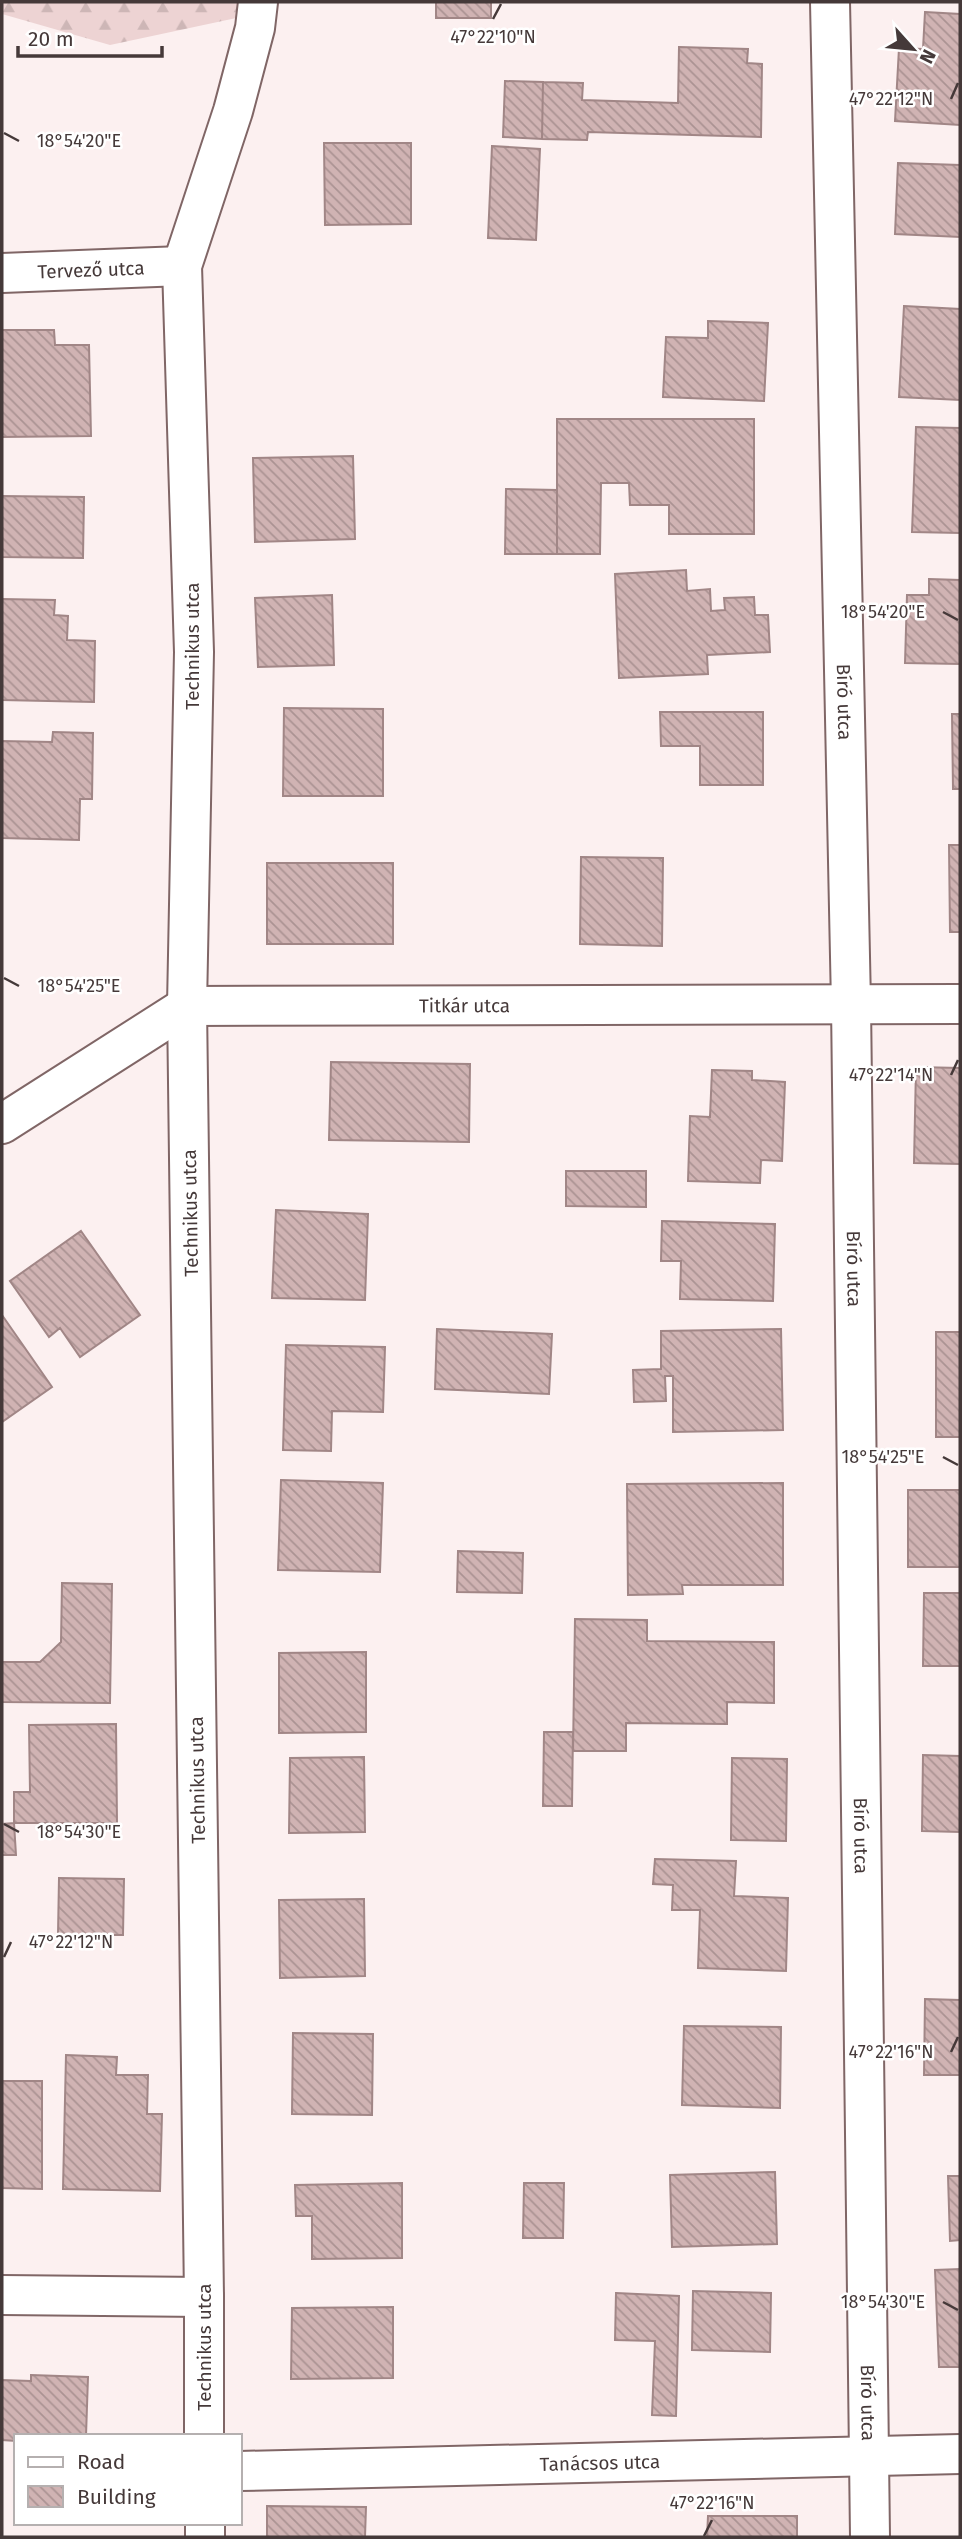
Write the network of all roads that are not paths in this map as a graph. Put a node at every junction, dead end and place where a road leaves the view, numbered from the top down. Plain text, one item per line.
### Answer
1 (258, 2) edge
2 (830, 2) edge
3 (182, 266) junction
4 (2, 273) edge
5 (851, 1004) junction
6 (960, 1004) edge
7 (187, 1006) junction
8 (2, 1124) edge
9 (2, 2295) edge
10 (204, 2297) junction
11 (204, 2434) edge
12 (960, 2454) edge
13 (869, 2456) junction
14 (242, 2471) edge
15 (870, 2537) edge

1 - 3 street, Technikus utca
2 - 5 street, Bíró utca
3 - 4 street, Tervező utca
3 - 7 street, Technikus utca
5 - 6 street, Titkár utca
5 - 7 street, Titkár utca
5 - 13 street, Bíró utca
7 - 8 street
7 - 10 street, Technikus utca
9 - 10 street
10 - 11 street, Technikus utca
12 - 13 street, Tanácsos utca
13 - 14 street, Tanácsos utca
13 - 15 street, Bíró utca

